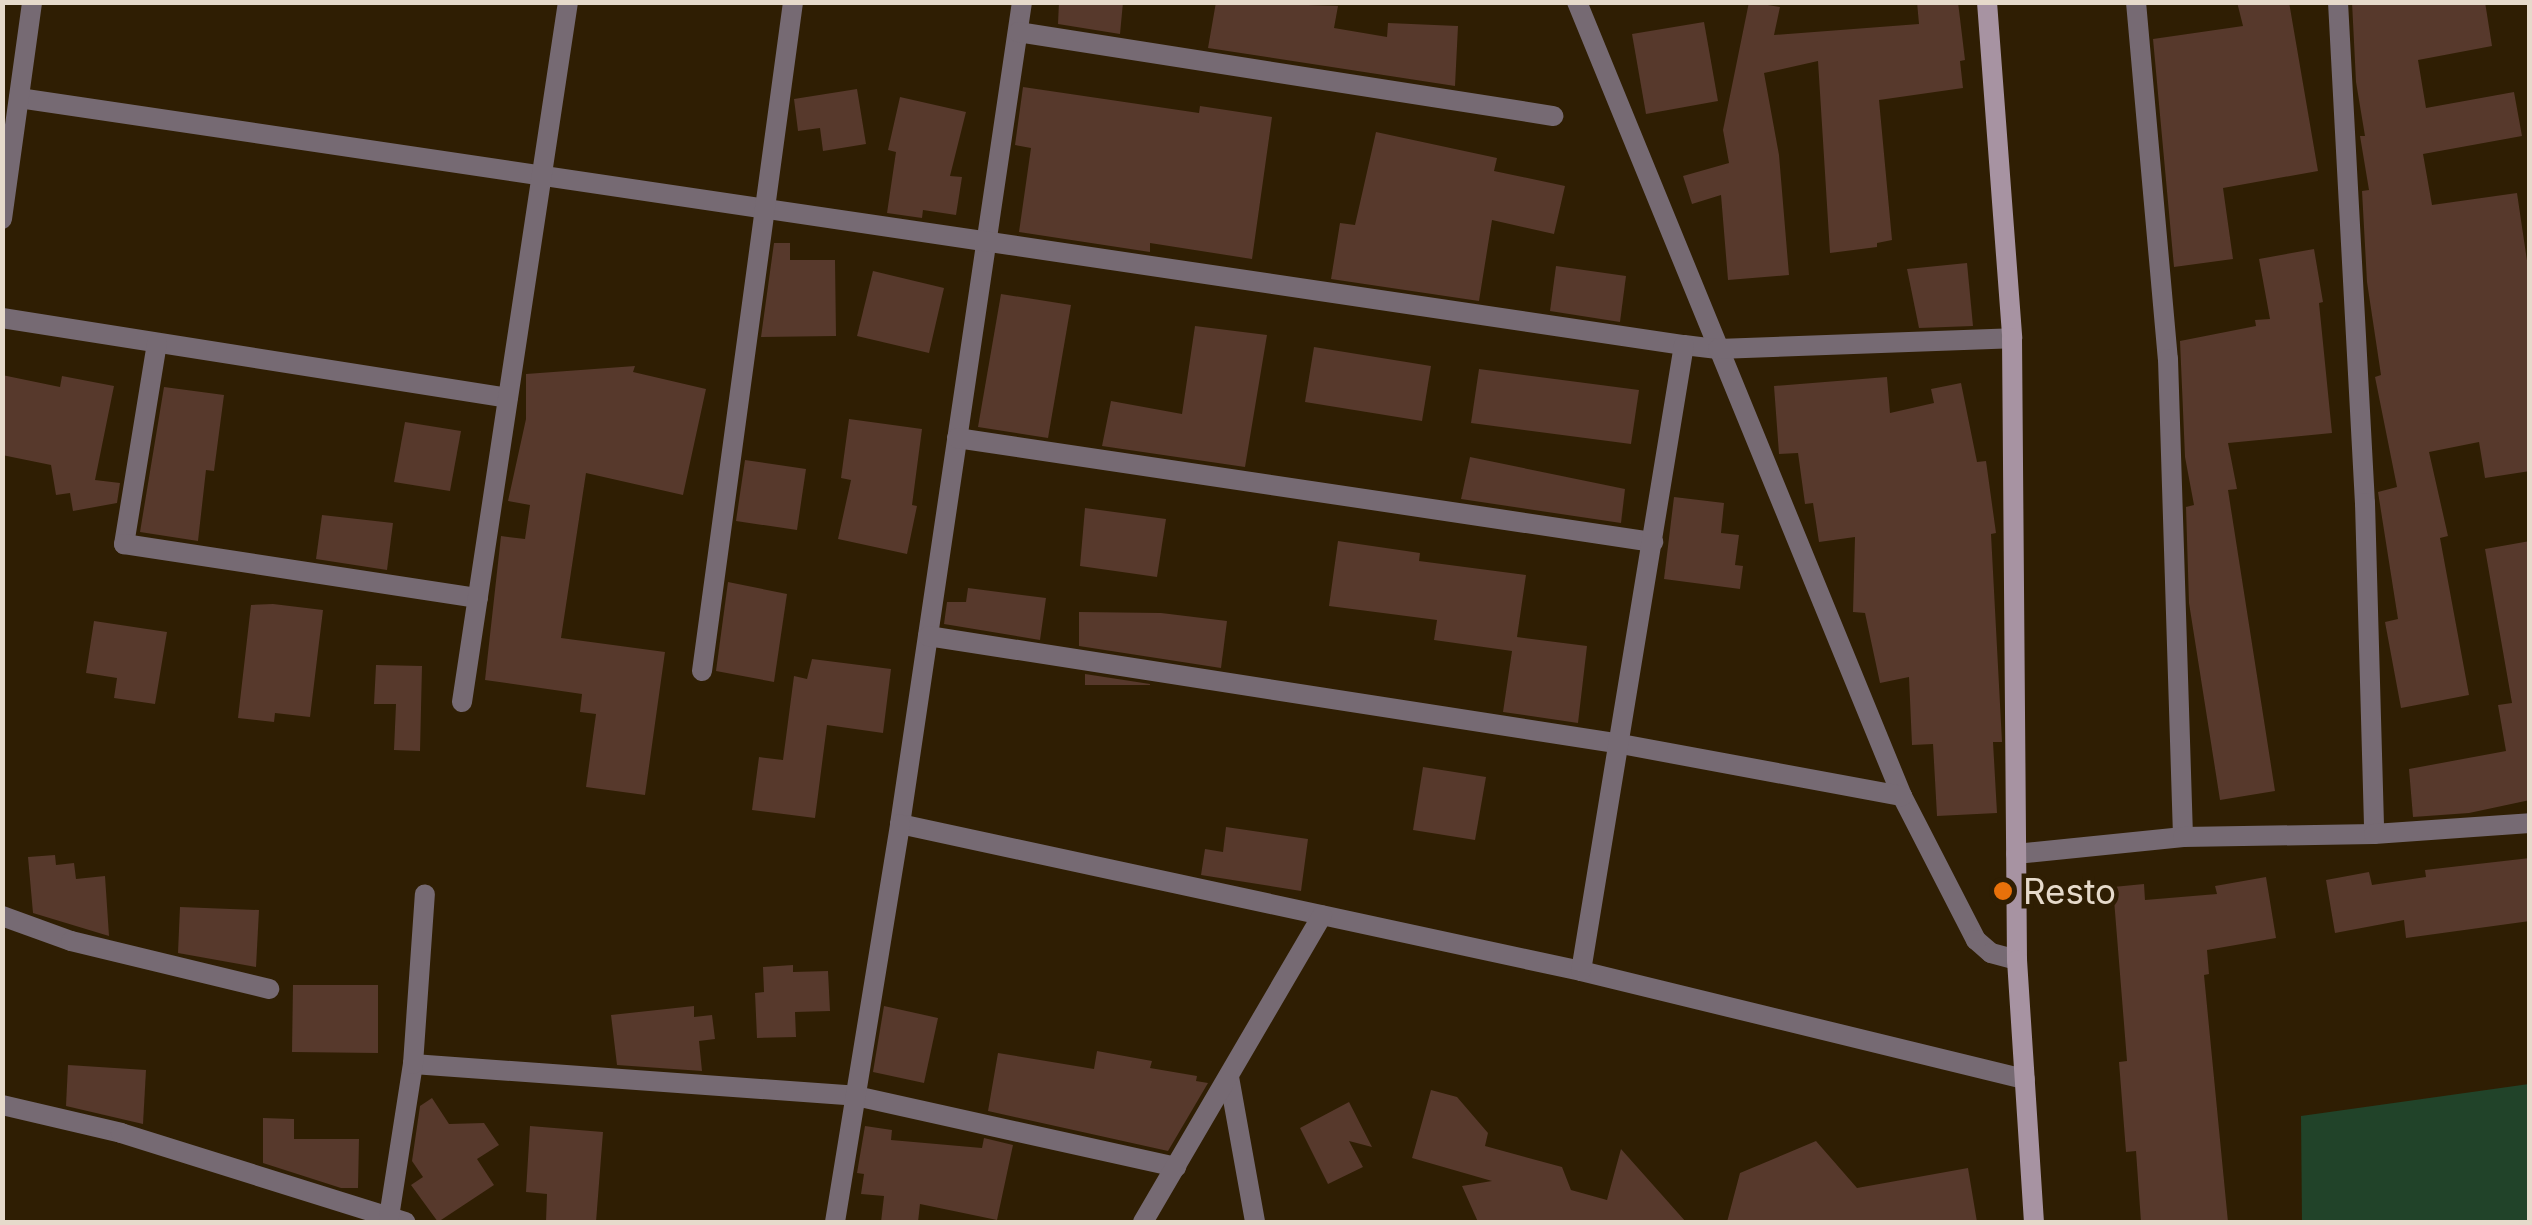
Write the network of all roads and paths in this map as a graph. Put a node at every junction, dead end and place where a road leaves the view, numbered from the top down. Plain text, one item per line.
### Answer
1 (32, 2) edge
2 (568, 2) edge
3 (793, 2) edge
4 (1022, 2) edge
5 (1577, 2) edge
6 (1987, 2) edge
7 (2136, 2) edge
8 (2338, 2) edge
9 (1018, 32) junction
10 (19, 98) junction
11 (1553, 116) dead end
12 (542, 179) junction
13 (762, 210) junction
14 (2, 219) edge
15 (987, 241) junction
16 (2, 318) edge
17 (2012, 338) junction
18 (157, 343) junction
19 (1684, 345) junction
20 (1718, 349) junction
21 (508, 398) junction
22 (957, 438) junction
23 (1653, 542) junction
24 (478, 598) junction
25 (928, 636) junction
26 (702, 671) dead end
27 (462, 702) dead end
28 (1621, 744) junction
29 (1902, 796) junction
30 (2530, 823) edge
31 (900, 824) junction
32 (2374, 834) junction
33 (2183, 836) junction
34 (2016, 854) junction
35 (426, 894) dead end
36 (2, 916) edge
37 (1322, 916) junction
38 (2017, 960) junction
39 (1581, 971) junction
40 (269, 989) dead end
41 (413, 1064) junction
42 (1228, 1077) junction
43 (2024, 1079) junction
44 (856, 1096) junction
45 (2, 1105) edge
46 (1176, 1167) junction
47 (397, 1220) edge
48 (835, 1222) edge
49 (1143, 1222) edge
50 (1255, 1222) edge
51 (2034, 1222) edge

1 - 10 street
2 - 12 street
3 - 13 street
4 - 9 street
5 - 20 street
6 - 17 street
7 - 33 street
8 - 32 street
9 - 11 street
9 - 15 street
10 - 12 street
10 - 14 street
12 - 13 street
12 - 21 street
13 - 15 street
13 - 26 street
15 - 19 street
15 - 22 street
16 - 18 street
17 - 20 street
17 - 34 street
18 - 21 street
18 - 24 street
19 - 20 street
19 - 23 street
20 - 29 street
21 - 24 street
22 - 23 street
22 - 25 street
23 - 28 street
24 - 27 street
25 - 28 street
25 - 31 street
28 - 29 street
28 - 39 street
29 - 38 street
30 - 32 street
31 - 37 street
31 - 44 street
32 - 33 street
33 - 34 street
34 - 38 street
35 - 41 street
36 - 40 street
37 - 39 street
37 - 42 street
38 - 43 street
39 - 43 street
41 - 44 street
41 - 47 street
42 - 46 street
42 - 50 street
43 - 51 street
44 - 46 street
44 - 48 street
45 - 47 street
46 - 49 street

